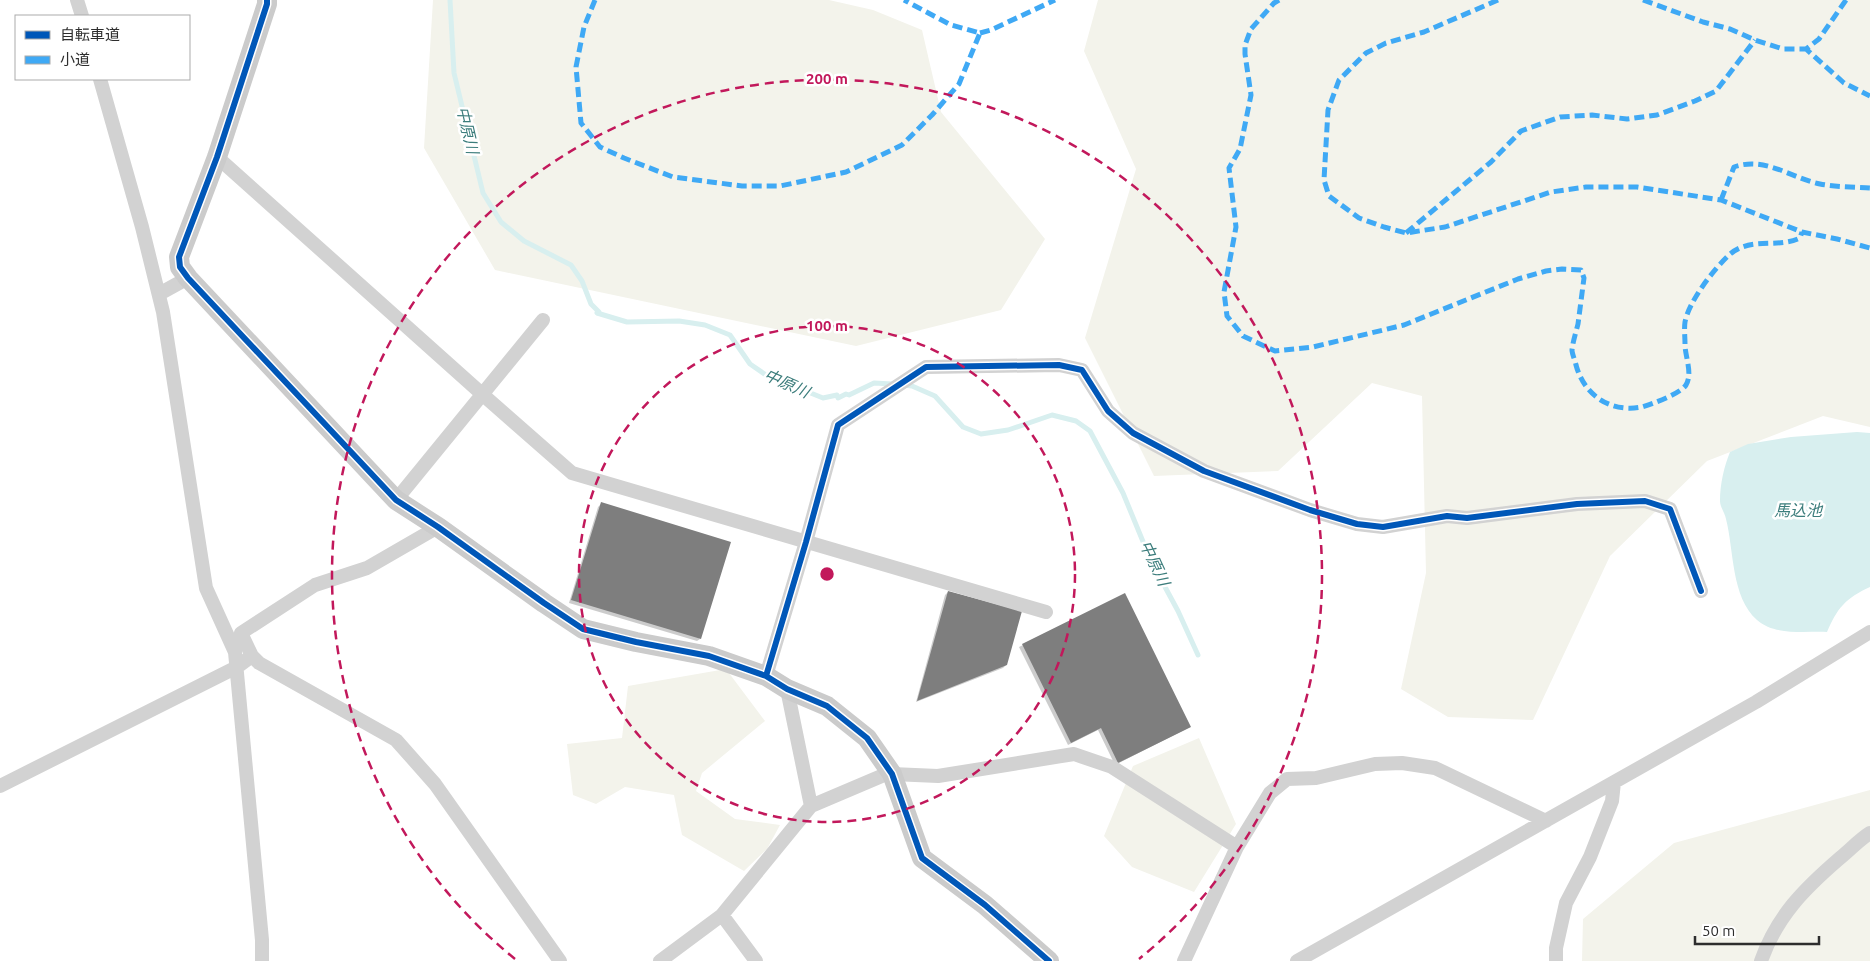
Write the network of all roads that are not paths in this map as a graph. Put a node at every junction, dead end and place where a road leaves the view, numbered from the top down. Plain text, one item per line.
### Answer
1 (77, 0) edge
2 (267, 0) edge
3 (82, 15) edge
4 (100, 80) edge
5 (217, 157) junction
6 (188, 278) junction
7 (159, 294) junction
8 (543, 320) dead end
9 (482, 394) junction
10 (396, 500) junction
11 (438, 527) junction
12 (806, 542) junction
13 (1701, 591) dead end
14 (1046, 612) dead end
15 (1870, 632) edge
16 (252, 656) junction
17 (237, 667) junction
18 (766, 676) junction
19 (787, 689) junction
20 (892, 774) junction
21 (1614, 782) junction
22 (0, 786) edge
23 (812, 806) junction
24 (1546, 821) junction
25 (1870, 833) edge
26 (1237, 847) junction
27 (722, 914) junction
28 (262, 961) edge
29 (560, 961) edge
30 (660, 961) edge
31 (756, 961) edge
32 (1049, 961) edge
33 (1184, 961) edge
34 (1297, 961) edge
35 (1556, 961) edge
36 (1761, 961) edge

1 - 3 street
2 - 5 street
4 - 7 street
5 - 6 street
5 - 9 street
6 - 7 street
6 - 10 street
7 - 17 street
8 - 9 street
9 - 10 street
9 - 12 street
10 - 11 street
11 - 16 street
11 - 18 street
12 - 13 street
12 - 14 street
12 - 18 street
15 - 21 street
16 - 17 street
16 - 29 street
17 - 22 street
17 - 28 street
18 - 19 street
19 - 20 street
19 - 23 street
20 - 23 street
20 - 26 street
20 - 32 street
21 - 24 street
21 - 35 street
23 - 27 street
24 - 26 street
24 - 34 street
25 - 36 street
26 - 33 street
27 - 30 street
27 - 31 street

